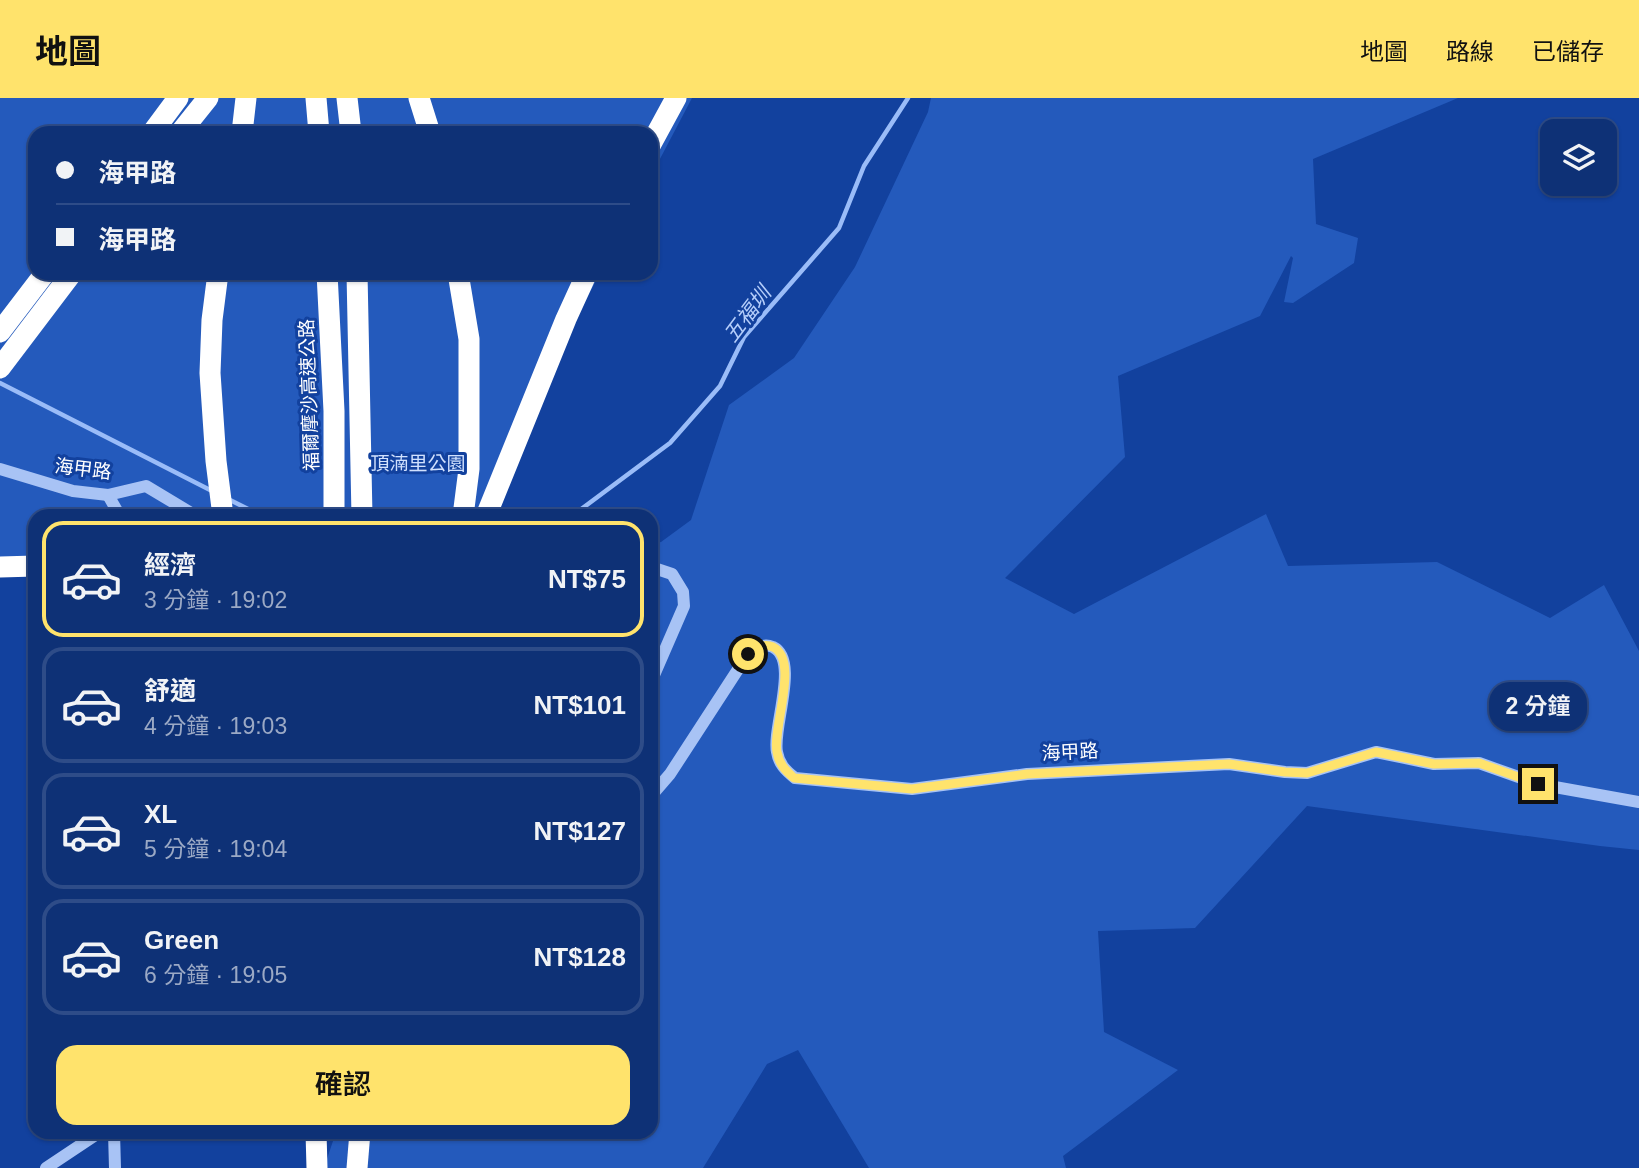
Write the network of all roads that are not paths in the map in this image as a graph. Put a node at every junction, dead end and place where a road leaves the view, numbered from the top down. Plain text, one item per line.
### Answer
1 (178, 98) edge
2 (208, 98) edge
3 (246, 98) edge
4 (316, 98) edge
5 (347, 98) edge
6 (419, 98) edge
7 (676, 98) edge
8 (157, 126) edge
9 (186, 126) edge
10 (243, 126) edge
11 (318, 126) edge
12 (350, 126) edge
13 (428, 126) edge
14 (658, 131) edge
15 (40, 280) edge
16 (67, 280) edge
17 (217, 280) edge
18 (327, 280) edge
19 (357, 280) edge
20 (459, 280) edge
21 (584, 280) edge
22 (0, 332) edge
23 (0, 368) edge
24 (0, 470) edge
25 (108, 495) junction
26 (116, 509) edge
27 (185, 509) edge
28 (222, 509) edge
29 (334, 509) edge
30 (362, 509) edge
31 (464, 509) edge
32 (489, 509) edge
33 (0, 566) edge
34 (28, 566) edge
35 (658, 569) edge
36 (658, 666) edge
37 (658, 788) edge
38 (1639, 802) edge
39 (90, 1139) edge
40 (114, 1139) edge
41 (318, 1139) edge
42 (358, 1139) edge
43 (46, 1168) edge
44 (115, 1168) edge
45 (318, 1168) edge
46 (356, 1168) edge

1 - 8 highway
2 - 9 highway
3 - 10 highway
4 - 11 highway
5 - 12 highway
6 - 13 highway
7 - 14 highway
15 - 22 highway
16 - 23 highway
17 - 28 highway
18 - 29 highway, 福爾摩沙高速公路
19 - 30 highway
20 - 31 highway
21 - 32 highway
24 - 25 street, 海甲路
25 - 26 street
25 - 27 street, 海甲路
33 - 34 highway
35 - 36 street
37 - 38 street, 海甲路
39 - 43 street
40 - 44 street
41 - 45 highway
42 - 46 highway

